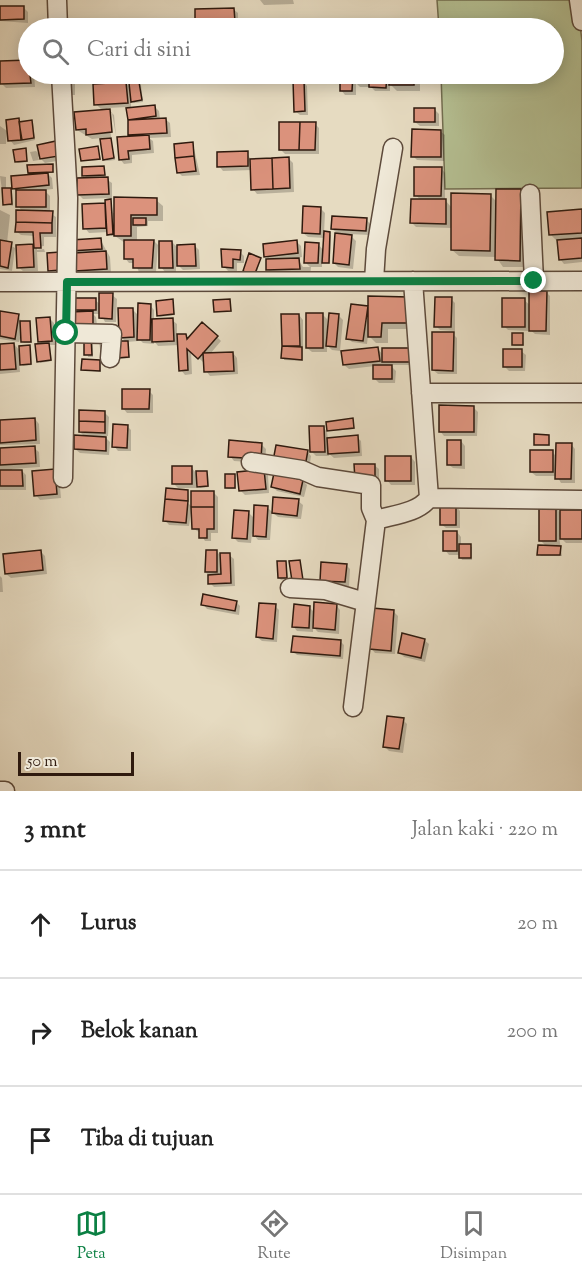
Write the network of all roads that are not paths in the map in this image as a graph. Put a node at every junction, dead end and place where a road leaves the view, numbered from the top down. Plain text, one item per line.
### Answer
1 (57, 0) edge
2 (579, 0) edge
3 (58, 18) edge
4 (582, 18) edge
5 (62, 84) edge
6 (393, 148) dead end
7 (530, 194) dead end
8 (374, 280) junction
9 (413, 281) junction
10 (534, 281) junction
11 (582, 281) edge
12 (0, 282) edge
13 (67, 282) junction
14 (66, 333) junction
15 (110, 358) dead end
16 (421, 393) junction
17 (582, 393) edge
18 (251, 462) dead end
19 (63, 478) dead end
20 (429, 498) junction
21 (582, 500) edge
22 (376, 520) junction
23 (290, 588) dead end
24 (365, 602) junction
25 (353, 707) dead end
26 (0, 791) edge
27 (6, 791) edge

1 - 3 street
2 - 4 street
5 - 13 street
6 - 8 street
7 - 10 street
8 - 9 street
8 - 13 street
9 - 10 street
9 - 16 street
10 - 11 street
12 - 13 street
13 - 14 street
14 - 15 street
14 - 19 street
16 - 17 street
16 - 20 street
18 - 22 street
20 - 21 street
20 - 22 street
22 - 24 street
23 - 24 street
24 - 25 street
26 - 27 street

